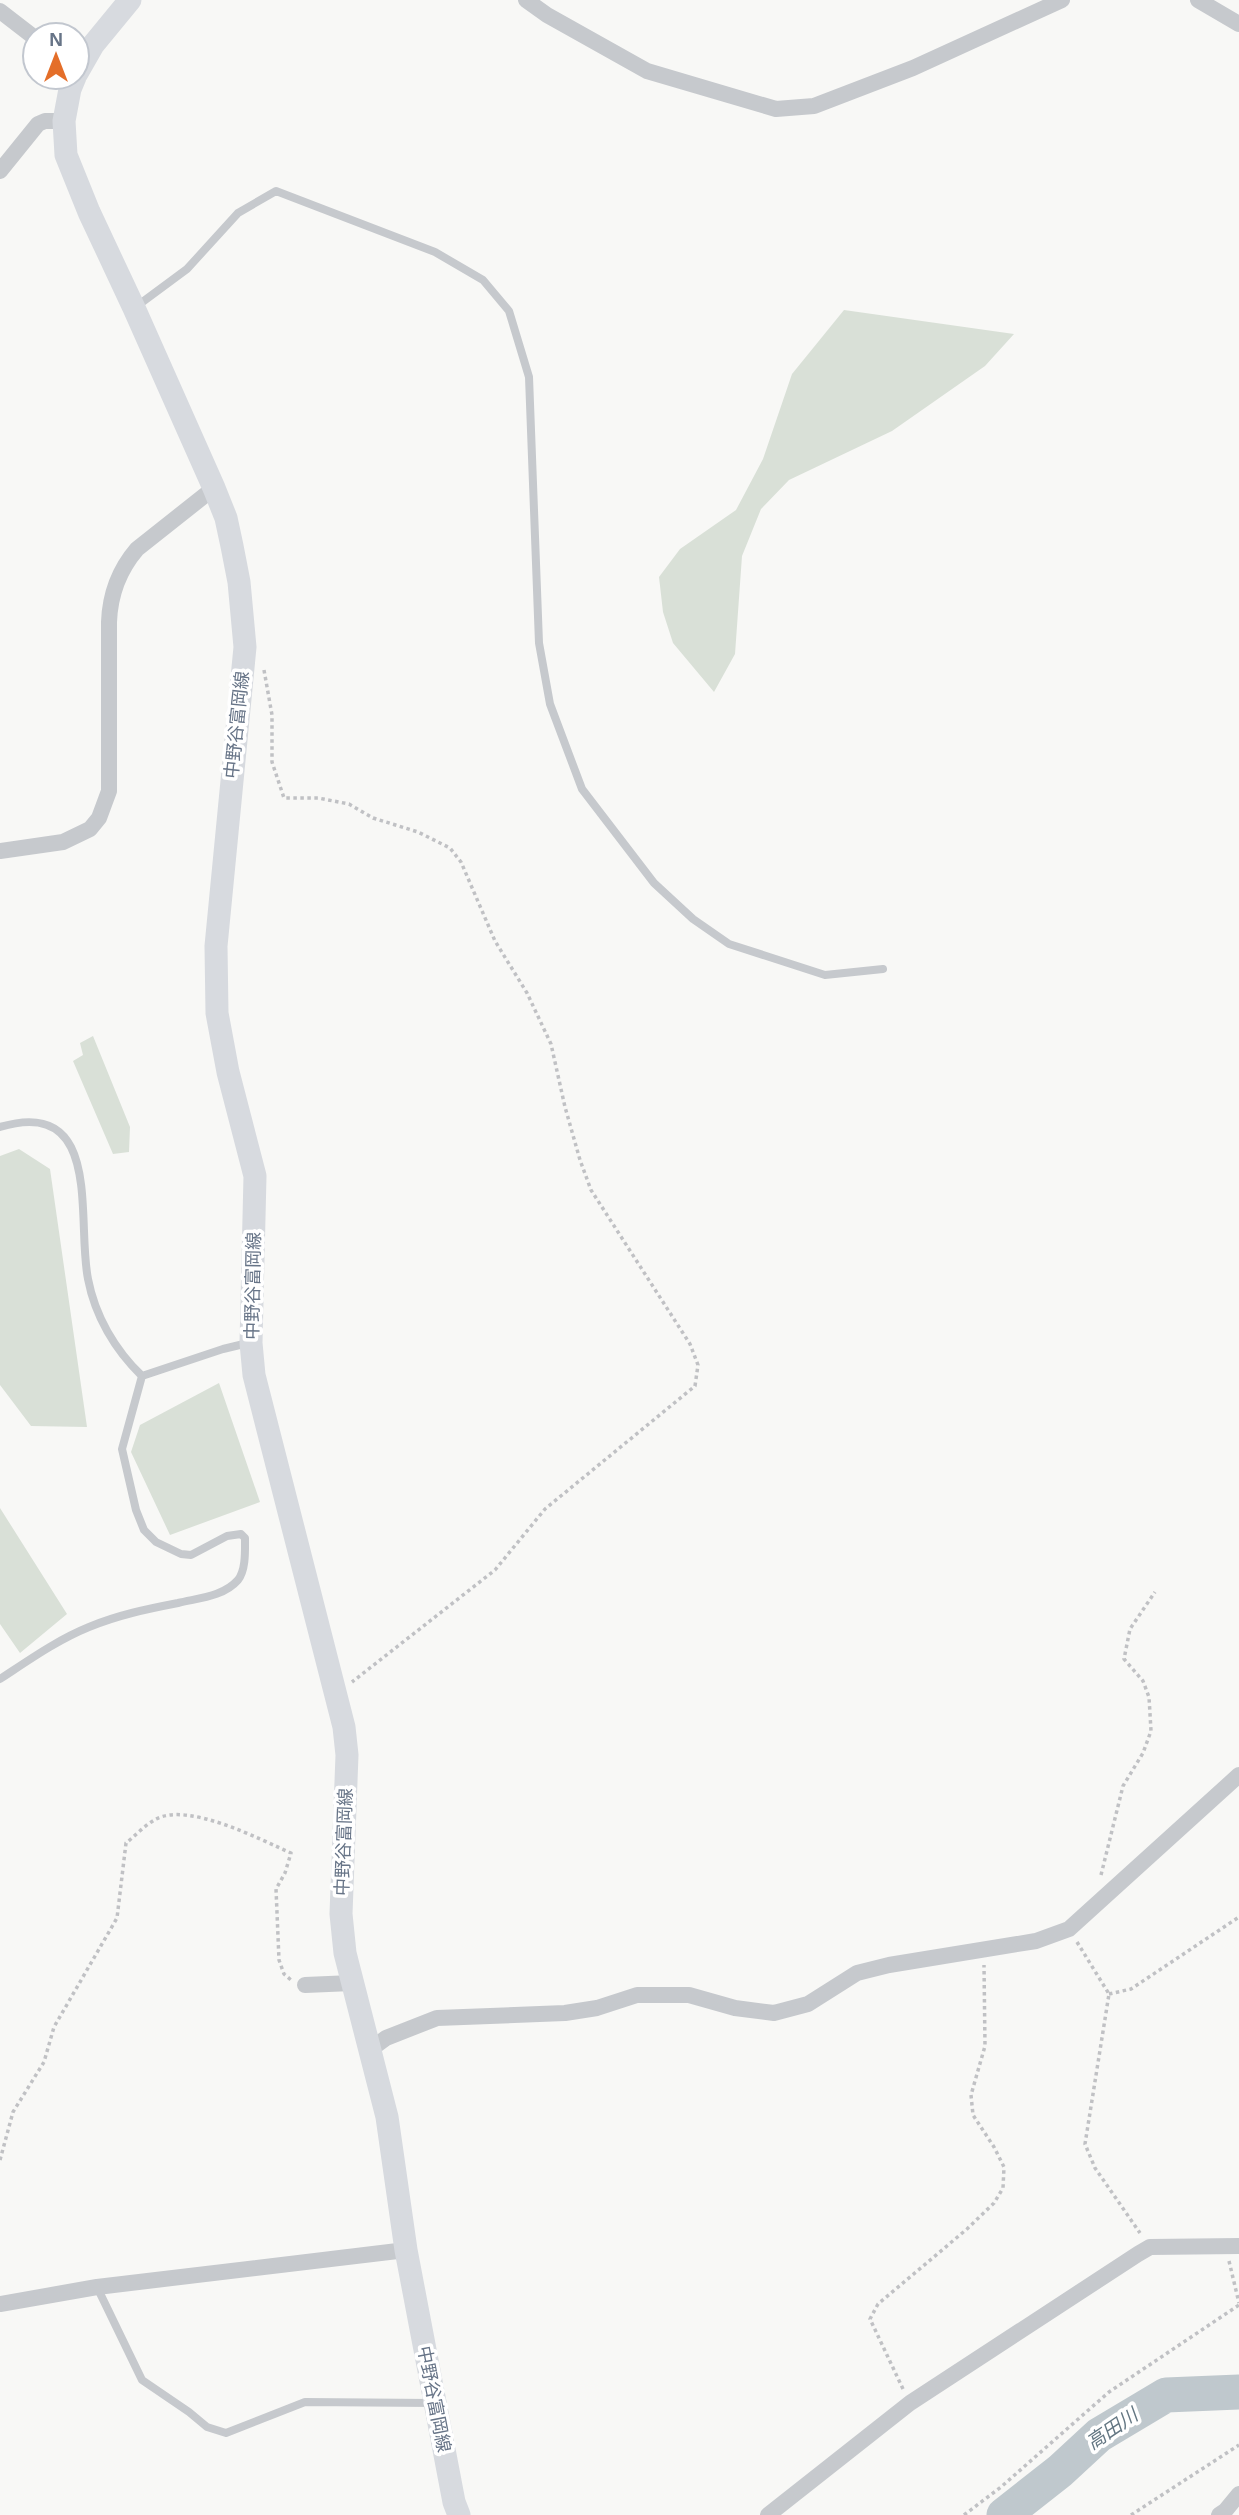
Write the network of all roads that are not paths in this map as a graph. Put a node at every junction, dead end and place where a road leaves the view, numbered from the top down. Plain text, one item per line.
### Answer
1 (130, 0) edge
2 (526, 0) edge
3 (1062, 0) edge
4 (1198, 0) edge
5 (0, 11) edge
6 (1239, 24) edge
7 (21, 27) edge
8 (91, 48) edge
9 (70, 91) edge
10 (64, 121) junction
11 (0, 171) edge
12 (134, 308) junction
13 (214, 488) junction
14 (0, 851) edge
15 (883, 969) dead end
16 (0, 1127) edge
17 (251, 1343) junction
18 (142, 1376) junction
19 (0, 1679) edge
20 (1239, 1775) edge
21 (352, 1983) junction
22 (305, 1985) road end
23 (370, 2049) junction
24 (1232, 2247) edge
25 (406, 2250) junction
26 (97, 2287) junction
27 (0, 2304) edge
28 (435, 2403) junction
29 (1239, 2494) edge
30 (458, 2515) edge
31 (768, 2515) edge
32 (1219, 2515) edge

1 - 8 main road, 中野谷富岡線
2 - 3 street
4 - 6 street
5 - 7 street
9 - 10 main road, 中野谷富岡線
10 - 11 street
10 - 12 main road, 中野谷富岡線
12 - 13 main road, 中野谷富岡線
12 - 15 lane
13 - 14 street
13 - 17 main road, 中野谷富岡線
16 - 18 lane
17 - 18 lane
17 - 21 main road, 中野谷富岡線
18 - 19 lane
20 - 23 street
21 - 22 street
21 - 23 main road, 中野谷富岡線
23 - 25 main road, 中野谷富岡線
24 - 31 street
25 - 26 street
25 - 28 main road, 中野谷富岡線
26 - 27 street
26 - 28 lane
28 - 30 main road, 中野谷富岡線
29 - 32 street

